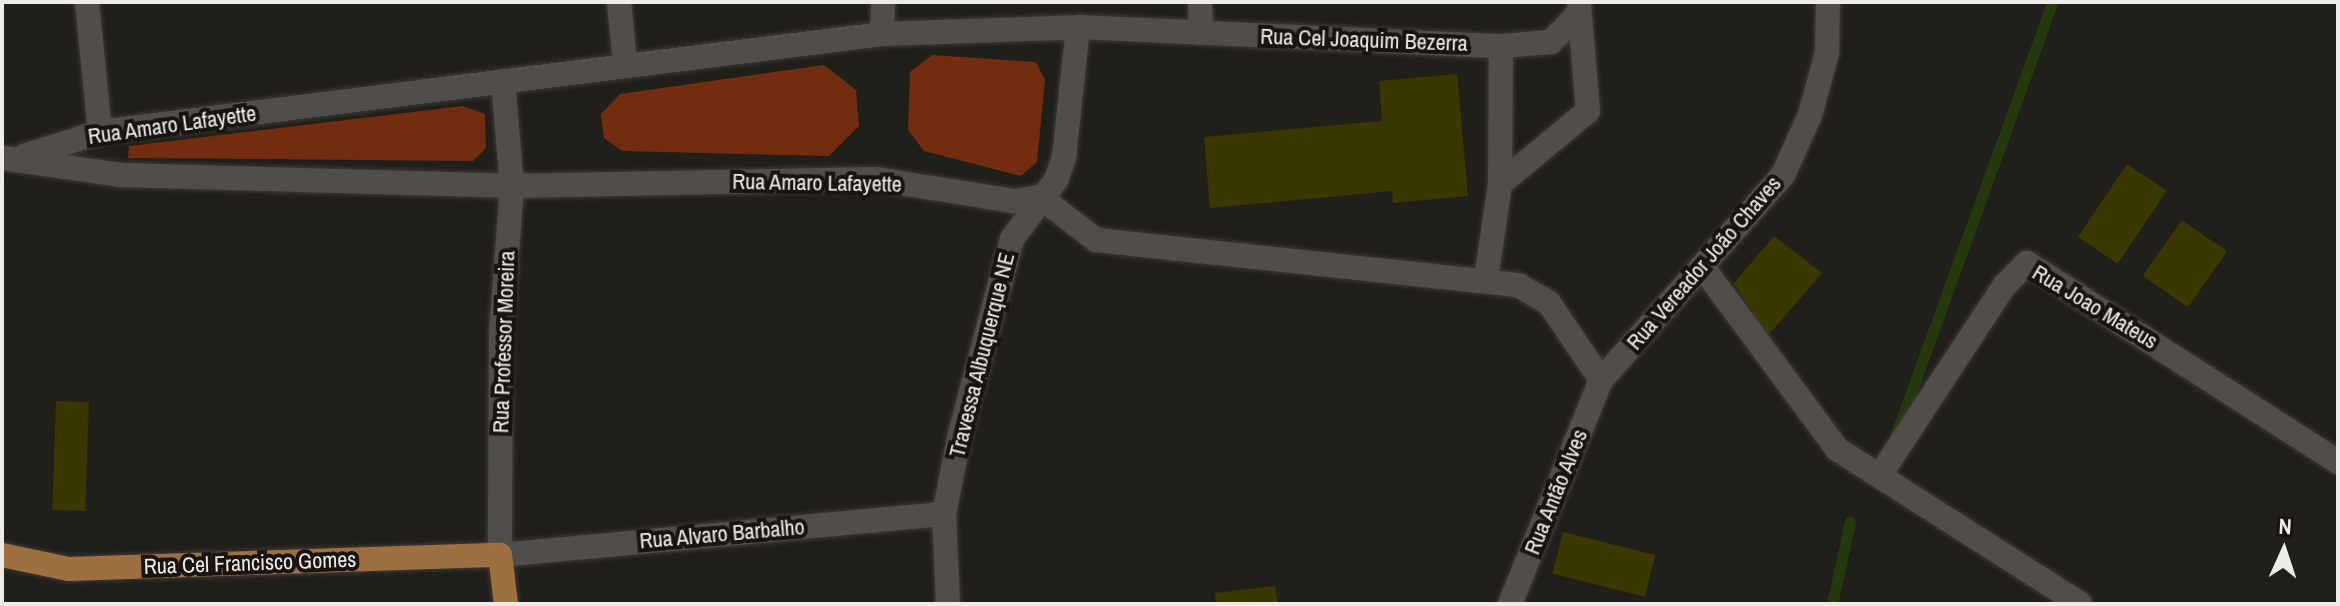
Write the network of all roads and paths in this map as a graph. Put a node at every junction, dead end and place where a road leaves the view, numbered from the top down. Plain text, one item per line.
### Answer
1 (87, 2) edge
2 (619, 2) edge
3 (883, 2) edge
4 (1200, 2) edge
5 (1828, 2) edge
6 (1578, 8) edge
7 (1078, 27) junction
8 (1139, 30) joint
9 (1201, 33) junction
10 (882, 34) junction
11 (1501, 46) junction
12 (625, 62) junction
13 (503, 81) junction
14 (100, 132) junction
15 (10, 158) edge
16 (1500, 184) junction
17 (512, 186) junction
18 (1040, 197) junction
19 (1704, 269) junction
20 (1486, 279) junction
21 (1601, 380) junction
22 (2338, 462) edge
23 (1880, 475) junction
24 (944, 514) junction
25 (2, 555) edge
26 (500, 555) junction
27 (506, 604) edge
28 (948, 604) edge
29 (1510, 604) edge
30 (2080, 604) edge

1 - 14 street
2 - 12 street
3 - 10 street
4 - 9 street
5 - 19 street, Rua Vereador João Chaves
6 - 11 street, Rua Cel Joaquim Bezerra
6 - 16 street
7 - 8 street, Rua Amaro Lafayette
7 - 10 street, Rua Amaro Lafayette
7 - 18 street, Travessa Albuquerque NE
8 - 9 street, Rua Cel Joaquim Bezerra
9 - 11 street, Rua Cel Joaquim Bezerra
10 - 12 street, Rua Amaro Lafayette
11 - 16 street
12 - 13 street, Rua Amaro Lafayette
13 - 14 street, Rua Amaro Lafayette
13 - 17 street, Rua Professor Moreira
14 - 15 street, Rua Amaro Lafayette
15 - 17 street, Rua Amaro Lafayette
16 - 20 street
17 - 18 street, Rua Amaro Lafayette
17 - 26 street, Rua Professor Moreira
18 - 20 street
18 - 24 street, Travessa Albuquerque NE
19 - 21 street, Rua Vereador João Chaves
19 - 23 street
20 - 21 street
21 - 29 street, Rua Antão Alves
22 - 23 street, Rua Joao Mateus
23 - 30 street
24 - 26 street, Rua Alvaro Barbalho
24 - 28 street, Travessa Albuquerque NE
25 - 26 main road, Rua Cel Francisco Gomes
26 - 27 main road, Rua Professor Moreira

